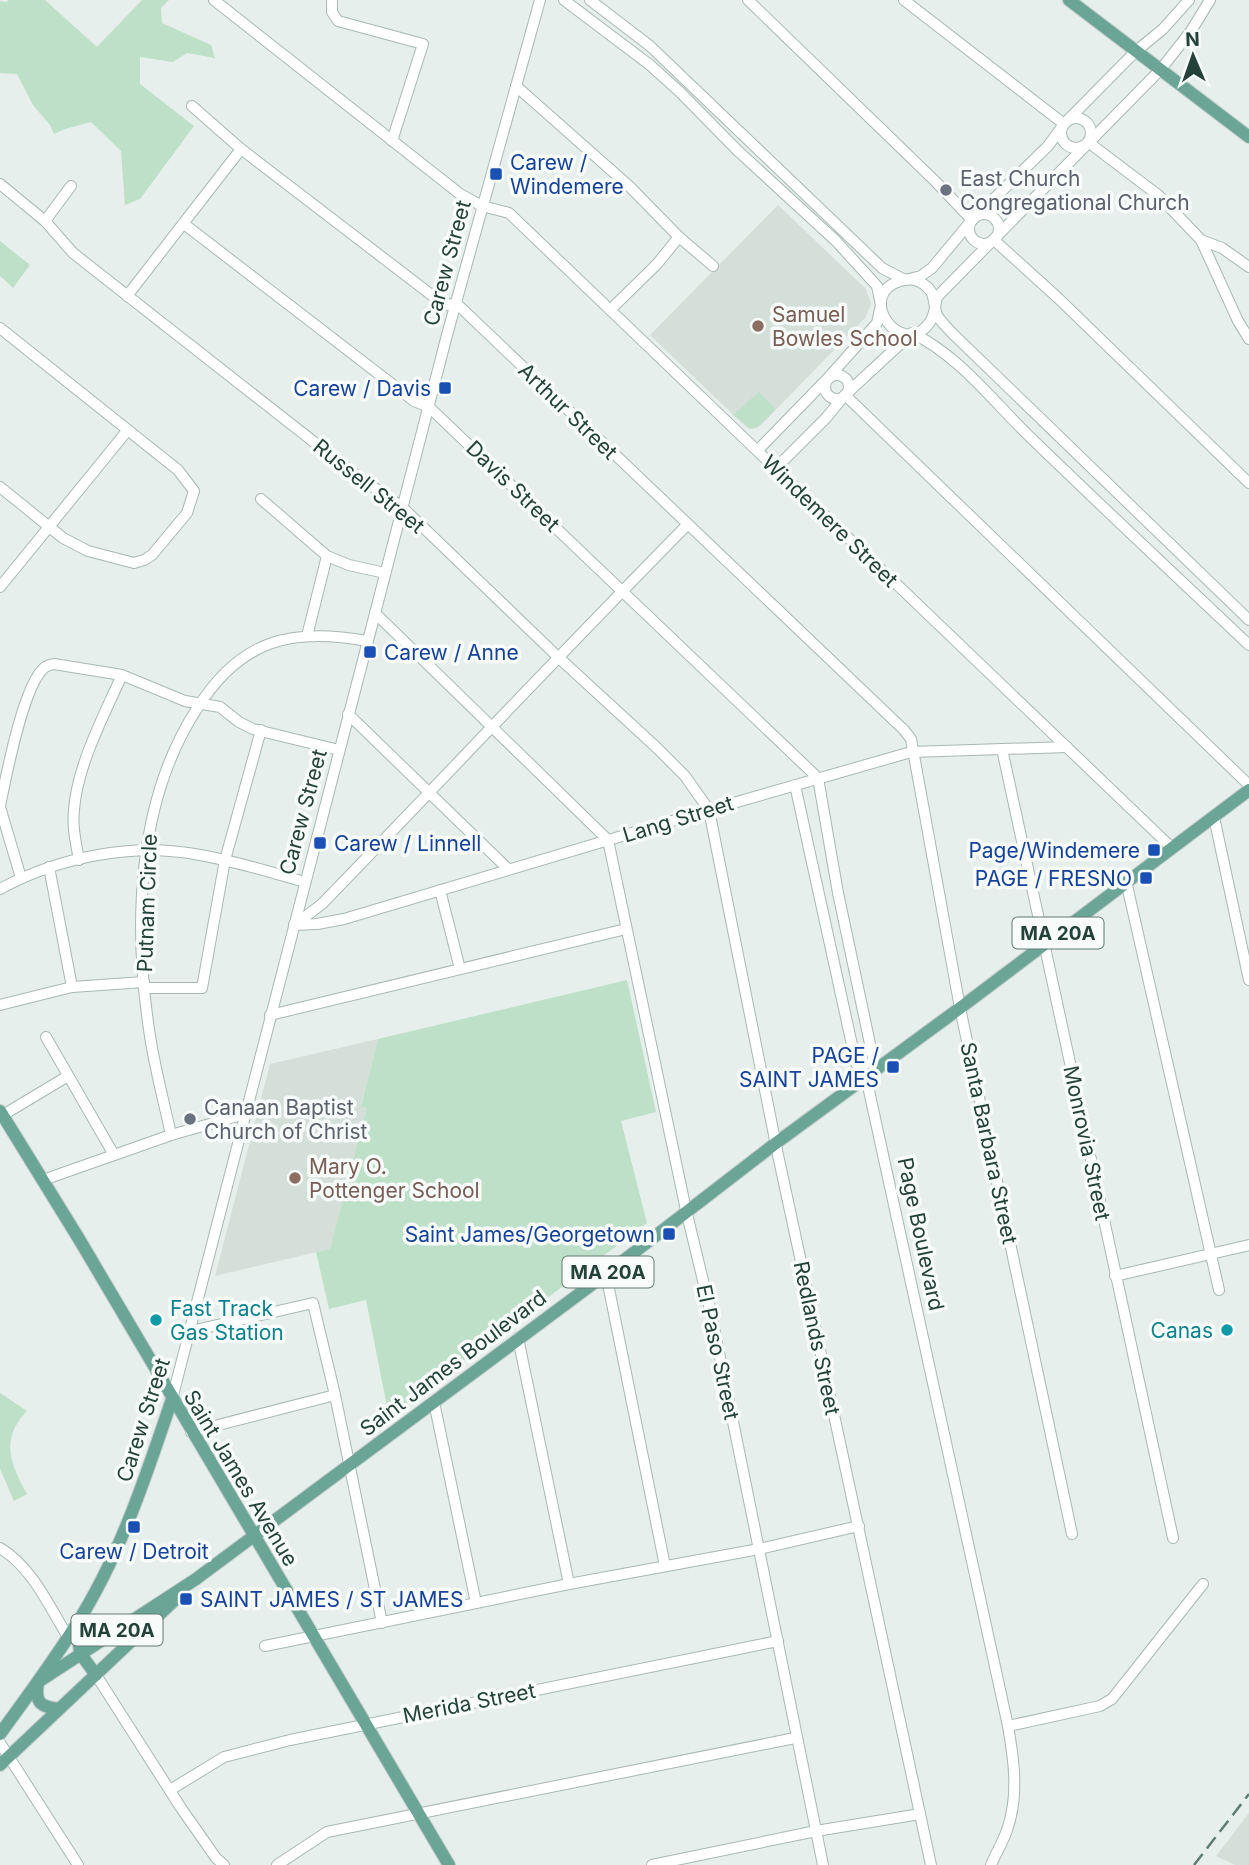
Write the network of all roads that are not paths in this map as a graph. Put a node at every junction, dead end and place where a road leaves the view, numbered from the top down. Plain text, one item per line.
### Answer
1 (214, 0) edge
2 (332, 0) edge
3 (540, 0) edge
4 (564, 0) edge
5 (590, 0) edge
6 (748, 0) edge
7 (904, 0) edge
8 (1069, 0) edge
9 (1189, 0) edge
10 (1210, 0) edge
11 (1135, 52) junction
12 (1161, 69) junction
13 (516, 86) junction
14 (192, 106) dead end
15 (1064, 124) junction
16 (1249, 137) edge
17 (392, 141) junction
18 (1088, 142) junction
19 (241, 149) junction
20 (3, 186) edge
21 (71, 186) dead end
22 (482, 206) junction
23 (972, 220) junction
24 (45, 221) junction
25 (184, 224) junction
26 (679, 237) junction
27 (994, 240) junction
28 (1201, 240) junction
29 (713, 266) dead end
30 (1249, 267) edge
31 (905, 280) junction
32 (127, 296) junction
33 (456, 303) junction
34 (935, 304) junction
35 (881, 305) junction
36 (610, 310) junction
37 (0, 328) edge
38 (912, 333) junction
39 (1249, 339) edge
40 (986, 365) junction
41 (828, 379) junction
42 (972, 379) junction
43 (1001, 380) junction
44 (845, 395) junction
45 (987, 395) junction
46 (429, 407) junction
47 (1044, 422) junction
48 (127, 431) junction
49 (1030, 437) junction
50 (1061, 439) junction
51 (758, 450) junction
52 (1048, 454) junction
53 (776, 468) junction
54 (1249, 483) edge
55 (0, 487) edge
56 (1119, 496) junction
57 (261, 499) dead end
58 (402, 507) junction
59 (1105, 509) junction
60 (1138, 514) junction
61 (687, 525) junction
62 (49, 527) junction
63 (1124, 527) junction
64 (327, 556) junction
65 (1198, 571) junction
66 (385, 572) junction
67 (1184, 584) junction
68 (0, 587) edge
69 (1216, 589) junction
70 (622, 591) junction
71 (1202, 601) junction
72 (375, 613) junction
73 (1249, 620) edge
74 (307, 636) junction
75 (367, 641) junction
76 (1249, 645) edge
77 (558, 657) junction
78 (122, 676) junction
79 (201, 703) junction
80 (348, 714) junction
81 (494, 728) junction
82 (261, 730) junction
83 (1067, 747) junction
84 (1002, 749) junction
85 (339, 750) junction
86 (911, 752) junction
87 (818, 778) junction
88 (795, 785) junction
89 (1249, 785) edge
90 (1249, 790) edge
91 (430, 793) junction
92 (0, 807) edge
93 (709, 810) junction
94 (1214, 817) junction
95 (608, 840) junction
96 (1171, 847) junction
97 (146, 851) junction
98 (79, 860) junction
99 (225, 860) junction
100 (49, 867) junction
101 (508, 869) junction
102 (21, 878) junction
103 (1126, 881) junction
104 (305, 882) junction
105 (0, 889) edge
106 (440, 890) junction
107 (842, 913) junction
108 (825, 917) junction
109 (294, 925) junction
110 (626, 929) junction
111 (1044, 943) junction
112 (460, 969) junction
113 (1249, 980) edge
114 (144, 985) junction
115 (72, 987) junction
116 (0, 1005) edge
117 (960, 1008) junction
118 (270, 1015) junction
119 (46, 1037) dead end
120 (68, 1076) junction
121 (866, 1077) junction
122 (1, 1113) edge
123 (245, 1114) junction
124 (171, 1135) junction
125 (776, 1143) junction
126 (114, 1155) junction
127 (43, 1180) junction
128 (686, 1210) junction
129 (1249, 1245) edge
130 (1210, 1254) junction
131 (606, 1274) junction
132 (1115, 1276) junction
133 (1219, 1290) dead end
134 (191, 1331) junction
135 (518, 1338) junction
136 (335, 1395) junction
137 (172, 1399) junction
138 (434, 1402) junction
139 (191, 1432) junction
140 (348, 1465) junction
141 (859, 1526) junction
142 (1072, 1534) dead end
143 (255, 1535) junction
144 (1173, 1538) dead end
145 (0, 1548) edge
146 (759, 1549) junction
147 (665, 1566) junction
148 (196, 1579) junction
149 (569, 1584) junction
150 (1203, 1584) dead end
151 (476, 1603) junction
152 (382, 1623) junction
153 (77, 1624) junction
154 (68, 1637) junction
155 (313, 1637) junction
156 (778, 1641) junction
157 (265, 1646) dead end
158 (80, 1653) junction
159 (96, 1675) junction
160 (38, 1682) junction
161 (59, 1709) junction
162 (365, 1724) junction
163 (1008, 1726) junction
164 (0, 1734) edge
165 (795, 1738) junction
166 (0, 1743) edge
167 (4, 1761) edge
168 (170, 1790) junction
169 (418, 1812) junction
170 (920, 1814) junction
171 (816, 1831) junction
172 (78, 1865) edge
173 (224, 1865) edge
174 (277, 1865) edge
175 (449, 1865) edge
176 (652, 1865) edge
177 (823, 1865) edge
178 (931, 1865) edge
179 (991, 1865) edge

1 - 17 street, Windemere Street
2 - 17 street
3 - 13 street, Carew Street
4 - 35 street
5 - 31 street
6 - 23 street
7 - 15 street
8 - 11 main road
9 - 11 street
10 - 12 street
11 - 12 main road
11 - 15 street
12 - 16 main road
12 - 18 street
13 - 22 street, Carew Street
13 - 26 street
14 - 19 street, Arthur Street
15 - 18 street
15 - 18 street
15 - 23 street
17 - 22 street, Windemere Street
18 - 27 street
18 - 28 street
19 - 25 street
19 - 33 street, Arthur Street
20 - 24 street, Russell Street
21 - 24 street
22 - 33 street, Carew Street
22 - 36 street, Windemere Street
23 - 27 street
23 - 27 street
23 - 31 street
24 - 32 street, Russell Street
25 - 32 street
25 - 46 street, Davis Street
26 - 29 street
26 - 36 street
27 - 34 street
27 - 54 street
28 - 30 street
28 - 39 street
31 - 34 street
31 - 35 street
32 - 58 street, Russell Street
33 - 46 street, Carew Street
33 - 61 street, Arthur Street
34 - 38 street
34 - 40 street
35 - 38 street
35 - 41 street
36 - 51 street, Windemere Street
37 - 48 street
38 - 42 street
38 - 44 street
40 - 42 street
40 - 43 street
41 - 44 street
41 - 44 street
41 - 51 street
42 - 45 street
43 - 45 street
43 - 47 street
44 - 53 street
44 - 89 street
45 - 49 street
46 - 58 street, Carew Street
46 - 70 street, Davis Street
47 - 49 street
47 - 50 street
48 - 62 street
48 - 62 street
49 - 52 street
50 - 52 street
50 - 56 street
51 - 53 street, Windemere Street
52 - 59 street
53 - 83 street, Windemere Street
55 - 62 street
56 - 59 street
56 - 60 street
57 - 64 street
58 - 66 street, Carew Street
58 - 77 street, Russell Street
59 - 63 street
60 - 63 street
60 - 65 street
61 - 70 street
61 - 86 street, Arthur Street
62 - 68 street
63 - 67 street
64 - 66 street
64 - 74 street
65 - 67 street
65 - 69 street
66 - 72 street, Carew Street
67 - 71 street
69 - 71 street
69 - 73 street
70 - 77 street
70 - 87 street, Davis Street
71 - 76 street
72 - 75 street, Carew Street
72 - 81 street
74 - 75 street, Putnam Circle
74 - 79 street, Putnam Circle
75 - 80 street, Carew Street
77 - 81 street
77 - 93 street, Russell Street
78 - 79 street
78 - 92 street
78 - 98 street
79 - 82 street
79 - 97 street, Putnam Circle
80 - 85 street, Carew Street
80 - 91 street
81 - 91 street
81 - 95 street
82 - 85 street
82 - 99 street
83 - 84 street, Lang Street
83 - 96 street, Windemere Street
84 - 86 street, Lang Street
84 - 111 street, Monrovia Street
85 - 104 street, Carew Street
86 - 87 street, Lang Street
86 - 117 street, Santa Barbara Street
87 - 88 street, Lang Street
87 - 107 street
88 - 93 street, Lang Street
88 - 108 street
90 - 94 main road, MA 20A
91 - 101 street
91 - 109 street
92 - 102 street
93 - 95 street, Lang Street
93 - 125 street, Redlands Street
94 - 96 main road, MA 20A
94 - 113 street
95 - 101 street, Lang Street
95 - 110 street, El Paso Street
96 - 103 main road, MA 20A
97 - 98 street
97 - 99 street
97 - 114 street, Putnam Circle
98 - 100 street
99 - 104 street
99 - 114 street
100 - 102 street
100 - 115 street
101 - 106 street, Lang Street
102 - 105 street
103 - 111 main road, MA 20A
103 - 130 street
104 - 109 street, Carew Street
106 - 109 street, Lang Street
106 - 112 street
107 - 108 street
107 - 121 street
108 - 121 street
109 - 118 street, Carew Street
110 - 112 street
110 - 128 street, El Paso Street
111 - 117 main road, MA 20A
111 - 132 street, Monrovia Street
112 - 118 street
114 - 115 street
114 - 124 street, Putnam Circle
115 - 116 street
117 - 121 main road, MA 20A
117 - 142 street, Santa Barbara Street
118 - 123 street, Carew Street
119 - 120 street
120 - 122 street
120 - 126 street
121 - 125 main road, Saint James Boulevard / MA 20A
121 - 163 street, Page Boulevard
122 - 127 main road, Saint James Avenue
123 - 124 street
123 - 134 street, Carew Street
124 - 126 street
125 - 128 main road, Saint James Boulevard / MA 20A
125 - 141 street, Redlands Street
126 - 127 street
127 - 137 main road, Saint James Avenue
128 - 131 main road, Saint James Boulevard / MA 20A
128 - 146 street, El Paso Street
129 - 130 street
130 - 132 street
130 - 133 street
131 - 135 main road, Saint James Boulevard / MA 20A
131 - 147 street
132 - 144 street, Monrovia Street
134 - 136 street
134 - 137 street, Carew Street
135 - 138 main road, Saint James Boulevard / MA 20A
135 - 149 street
136 - 139 street
136 - 140 street
137 - 139 main road, Saint James Avenue
137 - 153 main road, Carew Street
138 - 140 main road, Saint James Boulevard / MA 20A
138 - 151 street
139 - 143 main road, Saint James Avenue
140 - 143 main road, Saint James Boulevard / MA 20A
140 - 152 street
141 - 146 street
141 - 170 street, Redlands Street
143 - 148 main road, Saint James Boulevard / MA 20A
143 - 155 main road, Saint James Avenue
145 - 154 street
146 - 147 street
146 - 156 street, El Paso Street
147 - 149 street
148 - 158 main road, Saint James Boulevard / MA 20A
148 - 159 main road, Saint James Boulevard / MA 20A
149 - 151 street
150 - 163 street
151 - 152 street
152 - 155 street
153 - 154 main road, Carew Street
153 - 158 main road
154 - 160 main road, Carew Street
155 - 157 street
155 - 162 main road, Saint James Avenue
156 - 162 street, Merida Street
156 - 165 street, El Paso Street
158 - 159 main road
158 - 160 main road, Saint James Boulevard / MA 20A
159 - 161 main road, MA 20A
159 - 168 street
160 - 161 main road
160 - 164 main road, Carew Street / MA 20A
161 - 167 main road, MA 20A
162 - 168 street, Merida Street
162 - 169 main road, Saint James Avenue
163 - 179 street, Page Boulevard
165 - 169 street
165 - 171 street, El Paso Street
166 - 167 street
167 - 172 street
168 - 173 street
169 - 174 street
169 - 175 main road, Saint James Avenue
170 - 171 street
170 - 178 street, Redlands Street
171 - 176 street
171 - 177 street, El Paso Street

